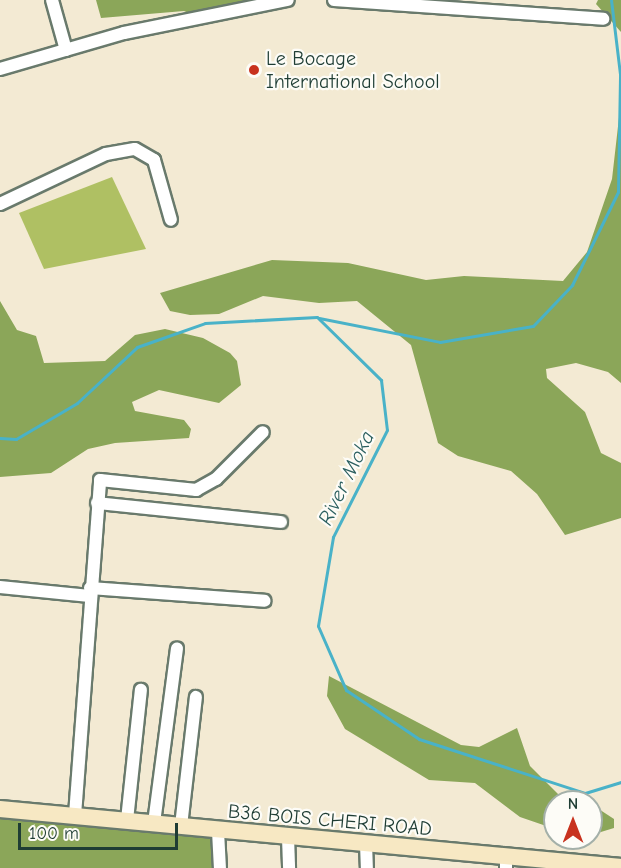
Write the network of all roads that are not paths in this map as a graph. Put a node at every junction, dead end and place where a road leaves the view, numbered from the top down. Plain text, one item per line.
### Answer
1 (52, 0) edge
2 (288, 0) edge
3 (334, 0) edge
4 (603, 19) dead end
5 (66, 50) junction
6 (0, 69) edge
7 (0, 204) edge
8 (171, 220) dead end
9 (263, 432) dead end
10 (97, 503) junction
11 (281, 522) dead end
12 (0, 587) edge
13 (90, 592) junction
14 (265, 600) dead end
15 (177, 649) dead end
16 (141, 690) dead end
17 (196, 697) dead end
18 (0, 809) edge
19 (75, 815) junction
20 (127, 820) junction
21 (154, 823) junction
22 (181, 826) junction
23 (218, 831) junction
24 (288, 837) junction
25 (366, 843) junction
26 (506, 862) edge
27 (545, 864) edge
28 (599, 866) edge
29 (621, 867) edge
30 (220, 868) edge
31 (289, 868) edge
32 (367, 868) edge

1 - 5 street
2 - 5 street
3 - 4 street
5 - 6 street
7 - 8 street
9 - 10 street
10 - 11 street
10 - 13 street
12 - 13 street
13 - 14 street
13 - 19 street
15 - 21 street
16 - 20 street
17 - 22 street
18 - 19 main road, B36 BOIS CHERI ROAD
19 - 20 main road, B36 BOIS CHERI ROAD
20 - 21 main road, B36 BOIS CHERI ROAD
21 - 22 main road, B36 BOIS CHERI ROAD
22 - 23 main road, B36 BOIS CHERI ROAD
23 - 24 main road, B36 BOIS CHERI ROAD
23 - 30 street
24 - 25 main road, B36 BOIS CHERI ROAD
24 - 31 street
25 - 26 main road, B36 BOIS CHERI ROAD
25 - 32 street
26 - 27 main road, B36 BOIS CHERI ROAD
27 - 28 main road, B36 BOIS CHERI ROAD
28 - 29 main road, B36 BOIS CHERI ROAD

